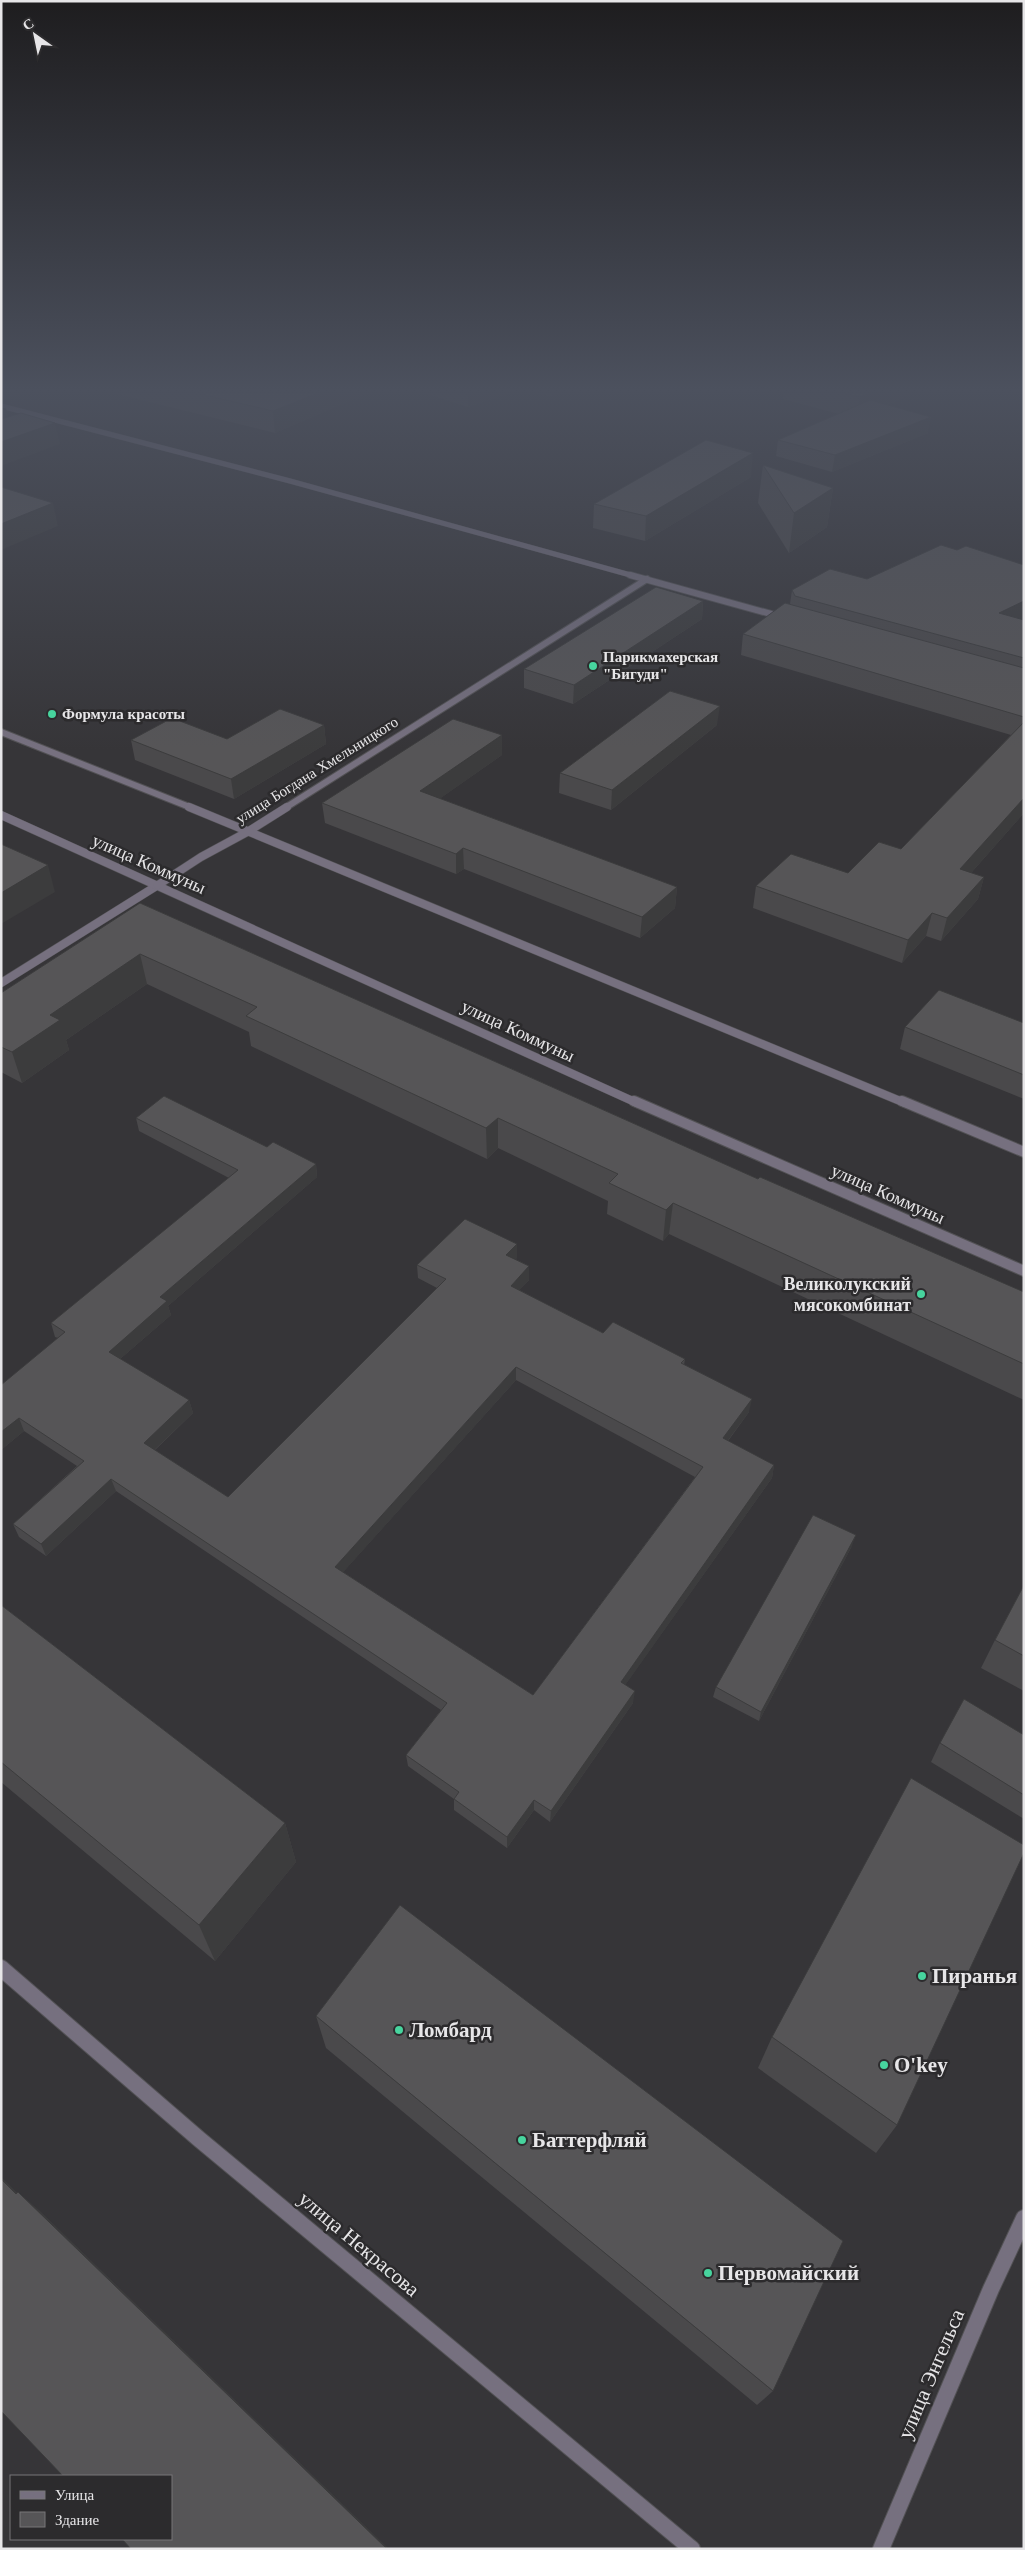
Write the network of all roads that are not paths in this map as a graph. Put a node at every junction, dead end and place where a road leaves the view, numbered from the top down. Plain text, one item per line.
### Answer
1 (404, 512) edge
2 (647, 578) junction
3 (788, 618) edge
4 (1, 732) edge
5 (1, 815) edge
6 (248, 831) junction
7 (158, 885) junction
8 (1, 983) edge
9 (1024, 1152) edge
10 (1024, 1271) edge
11 (1, 1968) edge
12 (1024, 2218) edge
13 (692, 2549) edge
14 (881, 2549) edge

1 - 2 street
2 - 3 street
2 - 6 street, улица Богдана Хмельницкого
4 - 6 street
5 - 7 street, улица Коммуны
6 - 7 street, улица Богдана Хмельницкого
6 - 9 street
7 - 8 street, улица Богдана Хмельницкого
7 - 10 street, улица Коммуны
11 - 13 street, улица Некрасова
12 - 14 street, улица Энгельса

